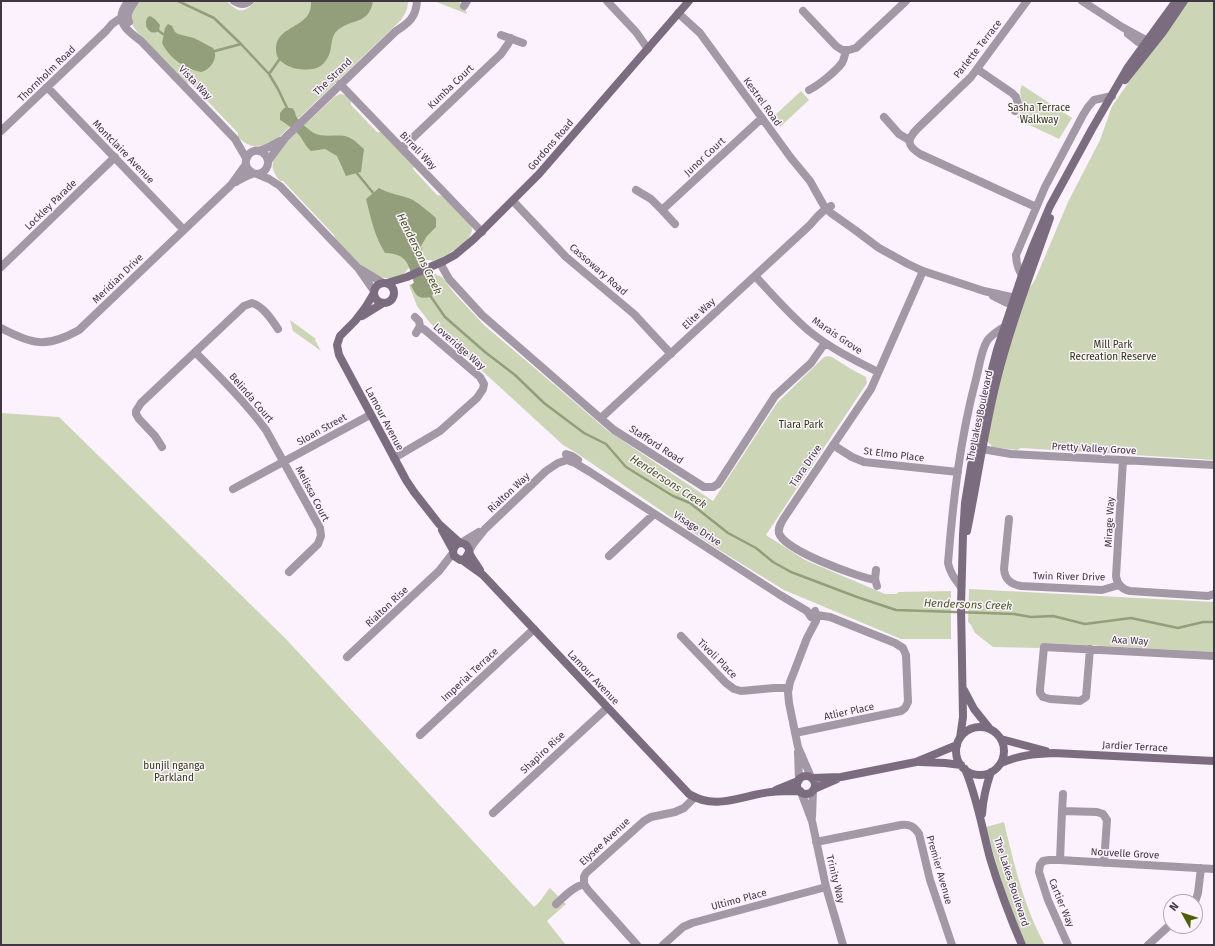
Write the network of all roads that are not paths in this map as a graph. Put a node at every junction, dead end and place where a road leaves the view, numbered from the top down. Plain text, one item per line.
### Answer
1 (128, 1) edge
2 (135, 1) edge
3 (234, 1) edge
4 (250, 1) edge
5 (411, 1) edge
6 (417, 1) edge
7 (607, 1) edge
8 (689, 1) edge
9 (906, 1) edge
10 (1027, 1) edge
11 (1082, 1) edge
12 (1176, 1) edge
13 (1184, 1) edge
14 (681, 11) junction
15 (803, 11) dead end
16 (124, 20) junction
17 (396, 31) junction
18 (501, 35) dead end
19 (510, 38) junction
20 (523, 43) dead end
21 (1147, 44) junction
22 (650, 46) junction
23 (846, 50) junction
24 (977, 70) junction
25 (340, 84) junction
26 (47, 87) junction
27 (809, 90) dead end
28 (1112, 96) junction
29 (1015, 111) dead end
30 (884, 116) dead end
31 (762, 118) junction
32 (1, 131) edge
33 (285, 138) junction
34 (235, 139) junction
35 (909, 140) junction
36 (402, 148) junction
37 (257, 151) junction
38 (115, 157) junction
39 (246, 161) junction
40 (268, 163) junction
41 (255, 174) junction
42 (231, 185) junction
43 (280, 186) junction
44 (636, 190) dead end
45 (513, 201) junction
46 (1036, 207) junction
47 (829, 209) junction
48 (662, 210) junction
49 (675, 224) dead end
50 (184, 230) junction
51 (482, 232) junction
52 (439, 263) junction
53 (1, 266) edge
54 (358, 268) junction
55 (923, 270) junction
56 (755, 276) junction
57 (407, 277) junction
58 (1025, 277) junction
59 (385, 283) junction
60 (374, 292) junction
61 (394, 293) junction
62 (1015, 302) junction
63 (383, 303) junction
64 (415, 317) dead end
65 (355, 321) junction
66 (1004, 327) junction
67 (1, 328) edge
68 (278, 329) dead end
69 (825, 343) junction
70 (195, 352) junction
71 (671, 354) junction
72 (878, 372) junction
73 (370, 415) junction
74 (601, 418) junction
75 (833, 445) junction
76 (162, 447) dead end
77 (978, 449) junction
78 (567, 457) joint
79 (394, 458) junction
80 (1123, 460) junction
81 (284, 462) junction
82 (1214, 465) edge
83 (958, 472) junction
84 (233, 489) dead end
85 (654, 514) junction
86 (1009, 519) dead end
87 (439, 524) junction
88 (485, 529) junction
89 (461, 543) junction
90 (453, 552) junction
91 (469, 552) junction
92 (609, 556) dead end
93 (461, 560) junction
94 (876, 570) dead end
95 (440, 571) junction
96 (289, 572) dead end
97 (483, 575) junction
98 (1119, 585) junction
99 (961, 587) junction
100 (1214, 594) edge
101 (814, 616) junction
102 (534, 629) junction
103 (681, 636) dead end
104 (1090, 649) junction
105 (1214, 656) edge
106 (348, 657) dead end
107 (962, 685) junction
108 (789, 688) junction
109 (607, 708) junction
110 (905, 708) joint
111 (990, 729) junction
112 (796, 733) junction
113 (420, 735) dead end
114 (1001, 738) junction
115 (959, 741) junction
116 (798, 747) junction
117 (1054, 753) junction
118 (1214, 761) edge
119 (916, 762) junction
120 (1001, 763) junction
121 (963, 767) junction
122 (990, 772) junction
123 (811, 777) junction
124 (841, 777) junction
125 (798, 780) junction
126 (814, 790) junction
127 (772, 792) junction
128 (801, 792) junction
129 (1063, 794) dead end
130 (692, 795) junction
131 (1062, 811) junction
132 (493, 813) dead end
133 (812, 821) junction
134 (982, 825) junction
135 (816, 842) junction
136 (1060, 860) junction
137 (1104, 863) junction
138 (1039, 868) joint
139 (1200, 868) junction
140 (1214, 869) edge
141 (584, 884) junction
142 (826, 887) junction
143 (1198, 894) edge
144 (556, 904) dead end
145 (1163, 931) edge
146 (844, 944) edge
147 (637, 945) edge
148 (663, 945) edge
149 (952, 945) edge
150 (1022, 945) edge
151 (1068, 945) edge
152 (1148, 945) edge

1 - 16 street
2 - 16 street
3 - 4 street
5 - 17 street, The Strand
6 - 17 street, The Strand
7 - 22 street
8 - 14 street, Gordons Road
9 - 23 street
10 - 24 street, Parlette Terrace
11 - 21 street
12 - 21 street, The Lakes Boulevard
13 - 21 street, The Lakes Boulevard
14 - 22 street, Gordons Road
14 - 31 street, Kestrel Road
15 - 23 street
16 - 26 street, Thornholm Road
16 - 34 street, Vista Way
17 - 25 street, The Strand
18 - 19 street
19 - 20 street
19 - 36 street, Kumba Court
21 - 28 street, The Lakes Boulevard
22 - 45 street, Gordons Road
23 - 27 street
24 - 29 street
24 - 35 street, Parlette Terrace
25 - 33 street, The Strand
25 - 36 street, Birrali Way
26 - 32 street, Thornholm Road
26 - 38 street, Montclaire Avenue
28 - 46 street
28 - 58 street, The Lakes Boulevard
30 - 35 street
31 - 47 street, Kestrel Road
31 - 48 street, Junor Court
33 - 37 street, The Strand
33 - 40 street, The Strand
34 - 37 street, Vista Way
34 - 39 street, Vista Way
35 - 46 street
36 - 51 street, Birrali Way
37 - 39 street
37 - 40 street
38 - 50 street, Montclaire Avenue
38 - 53 street, Lockley Parade
39 - 41 street
39 - 42 street, Meridian Drive
40 - 41 street
40 - 43 street
41 - 42 street, Meridian Drive
41 - 43 street
42 - 50 street, Meridian Drive
43 - 54 street
44 - 48 street
45 - 51 street, Gordons Road
45 - 71 street, Cassowary Road
46 - 58 street
47 - 55 street, Kestrel Road
47 - 56 street, Elite Way
48 - 49 street
50 - 67 street, Meridian Drive
51 - 52 street, Gordons Road
52 - 57 street, Gordons Road
52 - 74 street, Stafford Road
54 - 59 street
54 - 60 street
55 - 62 street, Kestrel Road
55 - 72 street, Tiara Drive
56 - 69 street, Marais Grove
56 - 71 street, Elite Way
57 - 59 street, Gordons Road
57 - 61 street, Gordons Road
58 - 62 street, The Lakes Boulevard
59 - 60 street
59 - 61 street
60 - 63 street
60 - 65 street, Lamour Avenue
61 - 63 street
62 - 66 street, The Lakes Boulevard
62 - 77 street, The Lakes Boulevard
63 - 65 street, Lamour Avenue
64 - 79 street, Loveridge Way
65 - 73 street, Lamour Avenue
66 - 77 street, The Lakes Boulevard
66 - 83 street, The Lakes Boulevard
68 - 70 street
69 - 72 street, Marais Grove
69 - 74 street, Stafford Road
70 - 76 street
70 - 81 street, Belinda Court
71 - 74 street, Elite Way
72 - 75 street, Tiara Drive
73 - 79 street, Lamour Avenue
73 - 81 street, Sloan Street
75 - 83 street, St Elmo Place
75 - 94 street, Tiara Drive
77 - 80 street, Pretty Valley Grove
77 - 99 street, The Lakes Boulevard
78 - 85 street, Visage Drive
78 - 88 street, Rialton Way
79 - 87 street, Lamour Avenue
80 - 82 street, Pretty Valley Grove
80 - 98 street, Mirage Way
81 - 84 street, Sloan Street
81 - 96 street, Melissa Court
83 - 99 street, The Lakes Boulevard
85 - 92 street
85 - 101 street, Visage Drive
86 - 98 street, Twin River Drive
87 - 89 street, Lamour Avenue
87 - 90 street, Lamour Avenue
88 - 89 street, Rialton Way
88 - 91 street, Rialton Way
89 - 90 street
89 - 91 street
90 - 93 street
90 - 95 street, Rialton Rise
91 - 93 street
91 - 97 street, Lamour Avenue
93 - 95 street, Rialton Rise
93 - 97 street, Lamour Avenue
95 - 106 street, Rialton Rise
97 - 102 street, Lamour Avenue
98 - 100 street, Twin River Drive
99 - 107 street, The Lakes Boulevard
101 - 108 street
101 - 110 street, Visage Drive
102 - 109 street, Lamour Avenue
102 - 113 street, Imperial Terrace
103 - 108 street, Tivoli Place
104 - 104 street, Axa Way
104 - 105 street, Axa Way
107 - 111 street, The Lakes Boulevard
107 - 115 street, The Lakes Boulevard
108 - 112 street
109 - 130 street, Lamour Avenue
109 - 132 street, Shapiro Rise
110 - 112 street, Atlier Place
111 - 114 street
111 - 115 street
112 - 116 street
114 - 117 street, Jardier Terrace
114 - 120 street
115 - 119 street
115 - 121 street
116 - 123 street
116 - 125 street
117 - 118 street, Jardier Terrace
117 - 120 street, Jardier Terrace
119 - 121 street
119 - 124 street
120 - 122 street
121 - 122 street
121 - 134 street, The Lakes Boulevard
122 - 134 street, The Lakes Boulevard
123 - 124 street
123 - 125 street
123 - 126 street
124 - 126 street
125 - 127 street
125 - 128 street
126 - 128 street
126 - 133 street, Trinity Way
127 - 128 street
127 - 130 street
128 - 133 street, Trinity Way
129 - 131 street
130 - 141 street, Elysee Avenue
131 - 136 street
131 - 137 street
133 - 135 street, Trinity Way
134 - 150 street, The Lakes Boulevard
135 - 142 street, Trinity Way
135 - 149 street, Premier Avenue
136 - 137 street, Nouvelle Grove
136 - 138 street, Nouvelle Grove
137 - 139 street, Nouvelle Grove
138 - 151 street, Cartier Way
139 - 140 street, Nouvelle Grove
139 - 143 street
141 - 144 street
141 - 147 street
142 - 146 street, Trinity Way
142 - 148 street, Ultimo Place
145 - 152 street

